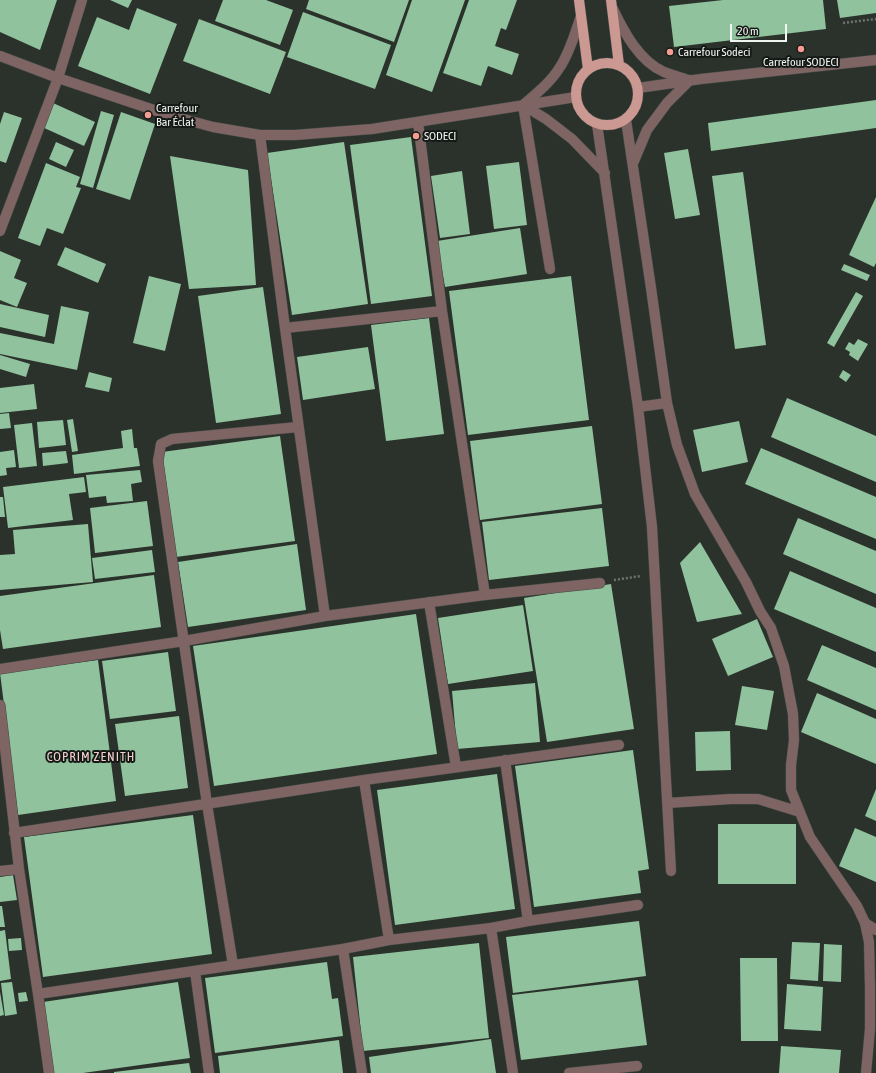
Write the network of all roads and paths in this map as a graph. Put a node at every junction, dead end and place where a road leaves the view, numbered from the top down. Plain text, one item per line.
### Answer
1 (82, 0) edge
2 (579, 0) edge
3 (612, 5) edge
4 (581, 16) junction
5 (876, 19) edge
6 (843, 23) dead end
7 (0, 56) edge
8 (876, 60) edge
9 (619, 65) junction
10 (588, 69) junction
11 (58, 78) junction
12 (690, 80) junction
13 (638, 88) junction
14 (576, 97) junction
15 (523, 105) junction
16 (626, 120) junction
17 (418, 122) junction
18 (597, 124) junction
19 (260, 135) junction
20 (633, 163) junction
21 (605, 173) junction
22 (0, 231) edge
23 (550, 269) dead end
24 (442, 311) junction
25 (285, 328) junction
26 (667, 403) junction
27 (638, 407) junction
28 (298, 427) junction
29 (655, 573) junction
30 (600, 583) joint
31 (485, 595) junction
32 (429, 602) junction
33 (325, 616) junction
34 (184, 641) junction
35 (0, 669) edge
36 (0, 705) edge
37 (1, 717) edge
38 (619, 745) dead end
39 (505, 760) junction
40 (456, 767) junction
41 (364, 780) junction
42 (667, 803) junction
43 (207, 804) junction
44 (800, 812) junction
45 (14, 833) junction
46 (19, 869) junction
47 (0, 871) edge
48 (671, 871) dead end
49 (638, 905) dead end
50 (528, 922) junction
51 (865, 923) junction
52 (491, 928) junction
53 (876, 930) edge
54 (388, 940) junction
55 (343, 949) junction
56 (234, 965) junction
57 (195, 971) junction
58 (38, 994) junction
59 (637, 1066) dead end
60 (49, 1073) edge
61 (209, 1073) edge
62 (362, 1073) edge
63 (514, 1073) edge
64 (569, 1073) edge
65 (866, 1073) edge

1 - 11 street
2 - 4 main road
3 - 9 main road
3 - 12 street
4 - 10 main road
4 - 15 street
5 - 6 path
7 - 11 street
8 - 12 street
9 - 10 main road
9 - 13 main road
10 - 14 main road
11 - 19 street
11 - 22 street
12 - 13 street
12 - 20 street
13 - 16 main road
14 - 15 street
14 - 18 main road
15 - 17 street
15 - 21 street
15 - 23 street
16 - 18 main road
16 - 20 street
17 - 19 street
17 - 24 street
18 - 21 street
19 - 25 street
20 - 26 street
21 - 27 street
24 - 25 street
24 - 31 street
25 - 28 street
26 - 27 street
26 - 44 street
27 - 29 street
28 - 33 street
28 - 34 street
29 - 30 path
29 - 42 street
30 - 31 street
31 - 32 street
32 - 33 street
32 - 40 street
33 - 34 street
34 - 35 street
34 - 43 street
36 - 37 street
37 - 45 street
38 - 39 street
39 - 40 street
39 - 50 street
40 - 41 street
41 - 43 street
41 - 54 street
42 - 44 street
42 - 48 street
43 - 45 street
43 - 56 street
44 - 51 street
45 - 46 street
46 - 47 street
46 - 58 street
49 - 50 street
50 - 52 street
51 - 53 street
51 - 65 street
52 - 54 street
52 - 63 street
54 - 55 street
55 - 56 street
55 - 62 street
56 - 57 street
57 - 58 street
57 - 61 street
58 - 60 street
59 - 64 street

